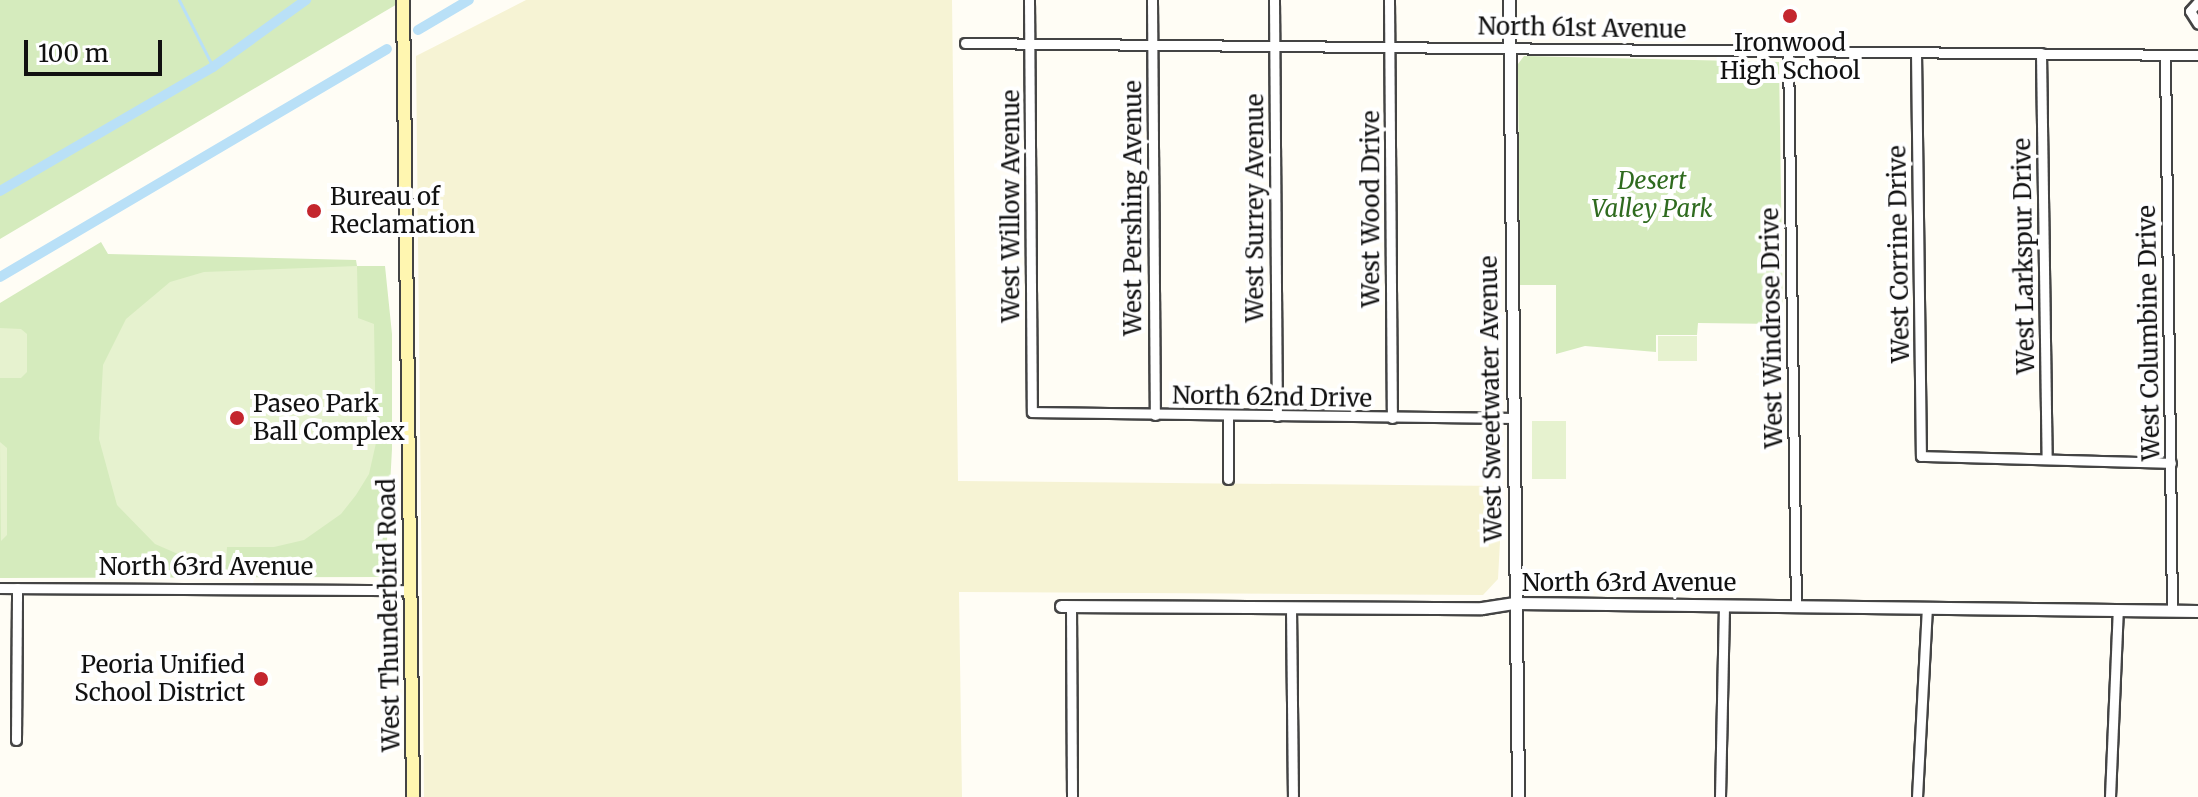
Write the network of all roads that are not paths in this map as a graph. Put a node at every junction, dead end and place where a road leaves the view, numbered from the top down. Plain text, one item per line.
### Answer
1 (403, 0) edge
2 (1029, 0) edge
3 (1152, 0) edge
4 (1274, 0) edge
5 (1389, 0) edge
6 (1509, 0) edge
7 (2198, 2) edge
8 (2198, 24) edge
9 (965, 43) dead end
10 (1029, 43) junction
11 (1152, 44) junction
12 (1274, 46) junction
13 (1390, 46) junction
14 (1509, 47) junction
15 (1788, 50) junction
16 (1916, 52) junction
17 (2041, 53) junction
18 (2165, 55) junction
19 (2198, 55) edge
20 (1032, 412) joint
21 (1155, 415) junction
22 (1228, 416) junction
23 (1277, 416) junction
24 (1392, 418) junction
25 (1511, 418) junction
26 (2047, 459) junction
27 (2171, 463) junction
28 (1228, 479) dead end
29 (0, 588) edge
30 (17, 588) junction
31 (411, 590) junction
32 (1515, 603) junction
33 (1724, 605) junction
34 (1066, 606) joint
35 (1796, 606) junction
36 (1291, 608) junction
37 (1927, 608) junction
38 (2118, 610) junction
39 (2172, 611) junction
40 (2198, 611) edge
41 (16, 740) dead end
42 (413, 797) edge
43 (1072, 797) edge
44 (1293, 797) edge
45 (1518, 797) edge
46 (1720, 797) edge
47 (1917, 797) edge
48 (2110, 797) edge

1 - 31 main road, West Thunderbird Road
2 - 10 street, West Willow Avenue
3 - 11 street, West Pershing Avenue
4 - 12 street, West Surrey Avenue
5 - 13 street, West Wood Drive
6 - 14 street, West Sweetwater Avenue
7 - 8 street
9 - 10 street, North 61st Avenue
10 - 11 street, North 61st Avenue
10 - 20 street, West Willow Avenue
11 - 12 street, North 61st Avenue
11 - 21 street, West Pershing Avenue
12 - 13 street, North 61st Avenue
12 - 23 street, West Surrey Avenue
13 - 14 street, North 61st Avenue
13 - 24 street, West Wood Drive
14 - 15 street, North 61st Avenue
14 - 25 street, West Sweetwater Avenue
15 - 16 street, North 61st Avenue
15 - 35 street, West Windrose Drive
16 - 17 street, North 61st Avenue
16 - 26 street, West Corrine Drive
17 - 18 street, North 61st Avenue
17 - 26 street, West Larkspur Drive
18 - 19 street, North 61st Avenue
18 - 27 street, West Columbine Drive
20 - 21 street, North 62nd Drive
21 - 22 street, North 62nd Drive
22 - 23 street, North 62nd Drive
22 - 28 street
23 - 24 street, North 62nd Drive
24 - 25 street, North 62nd Drive
25 - 32 street, West Sweetwater Avenue
26 - 27 street
27 - 39 street, West Columbine Drive
29 - 30 street, North 63rd Avenue
30 - 31 street, North 63rd Avenue
30 - 41 street
31 - 42 main road, West Thunderbird Road
32 - 33 street, North 63rd Avenue
32 - 36 street, North 63rd Avenue
32 - 45 street, West Sweetwater Avenue
33 - 35 street, North 63rd Avenue
33 - 46 street
34 - 36 street, North 63rd Avenue
34 - 43 street
35 - 37 street, North 63rd Avenue
36 - 44 street
37 - 38 street, North 63rd Avenue
37 - 47 street
38 - 39 street, North 63rd Avenue
38 - 48 street
39 - 40 street, North 63rd Avenue

